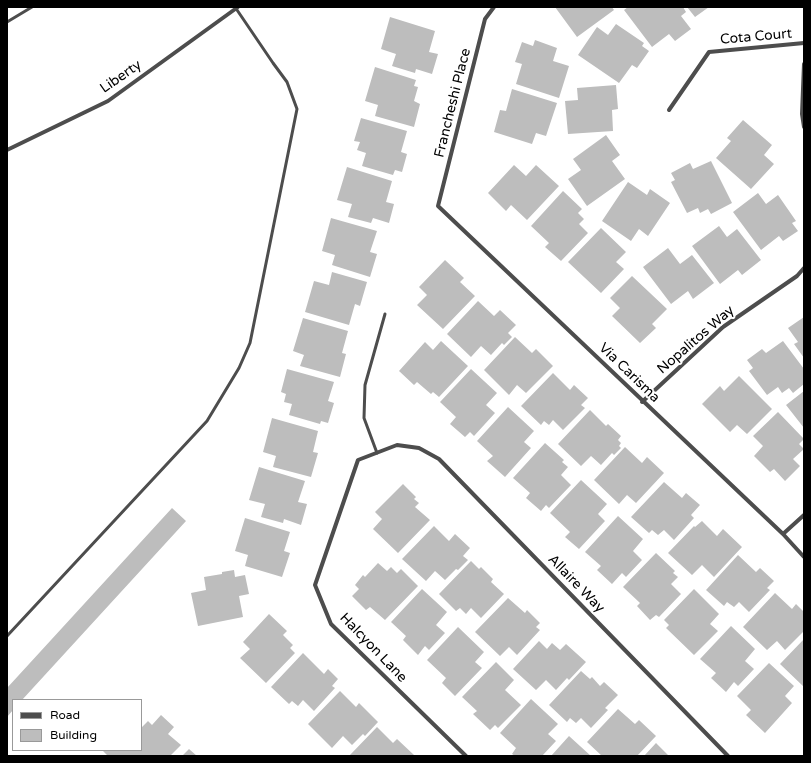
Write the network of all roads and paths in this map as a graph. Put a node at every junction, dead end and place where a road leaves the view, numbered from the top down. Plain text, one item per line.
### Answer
1 (32, 7) edge
2 (494, 7) edge
3 (236, 8) edge
4 (7, 22) edge
5 (804, 43) edge
6 (804, 64) edge
7 (668, 110) dead end
8 (804, 127) edge
9 (7, 150) edge
10 (438, 206) joint
11 (804, 268) edge
12 (385, 314) dead end
13 (642, 402) junction
14 (397, 445) joint
15 (377, 453) junction
16 (804, 515) edge
17 (783, 534) junction
18 (804, 557) edge
19 (7, 636) edge
20 (466, 756) edge
21 (728, 756) edge

1 - 4 lane
2 - 10 street, Francheshi Place
3 - 9 street, Liberty
3 - 19 lane
5 - 7 street, Cota Court
6 - 8 street
10 - 13 street, Via Carisma
11 - 13 street, Nopalitos Way
12 - 15 lane
13 - 17 street, Via Carisma
14 - 15 street, Halcyon Lane
14 - 21 street, Allaire Way
15 - 20 street, Halcyon Lane
16 - 17 street
17 - 18 street, Via Carisma

